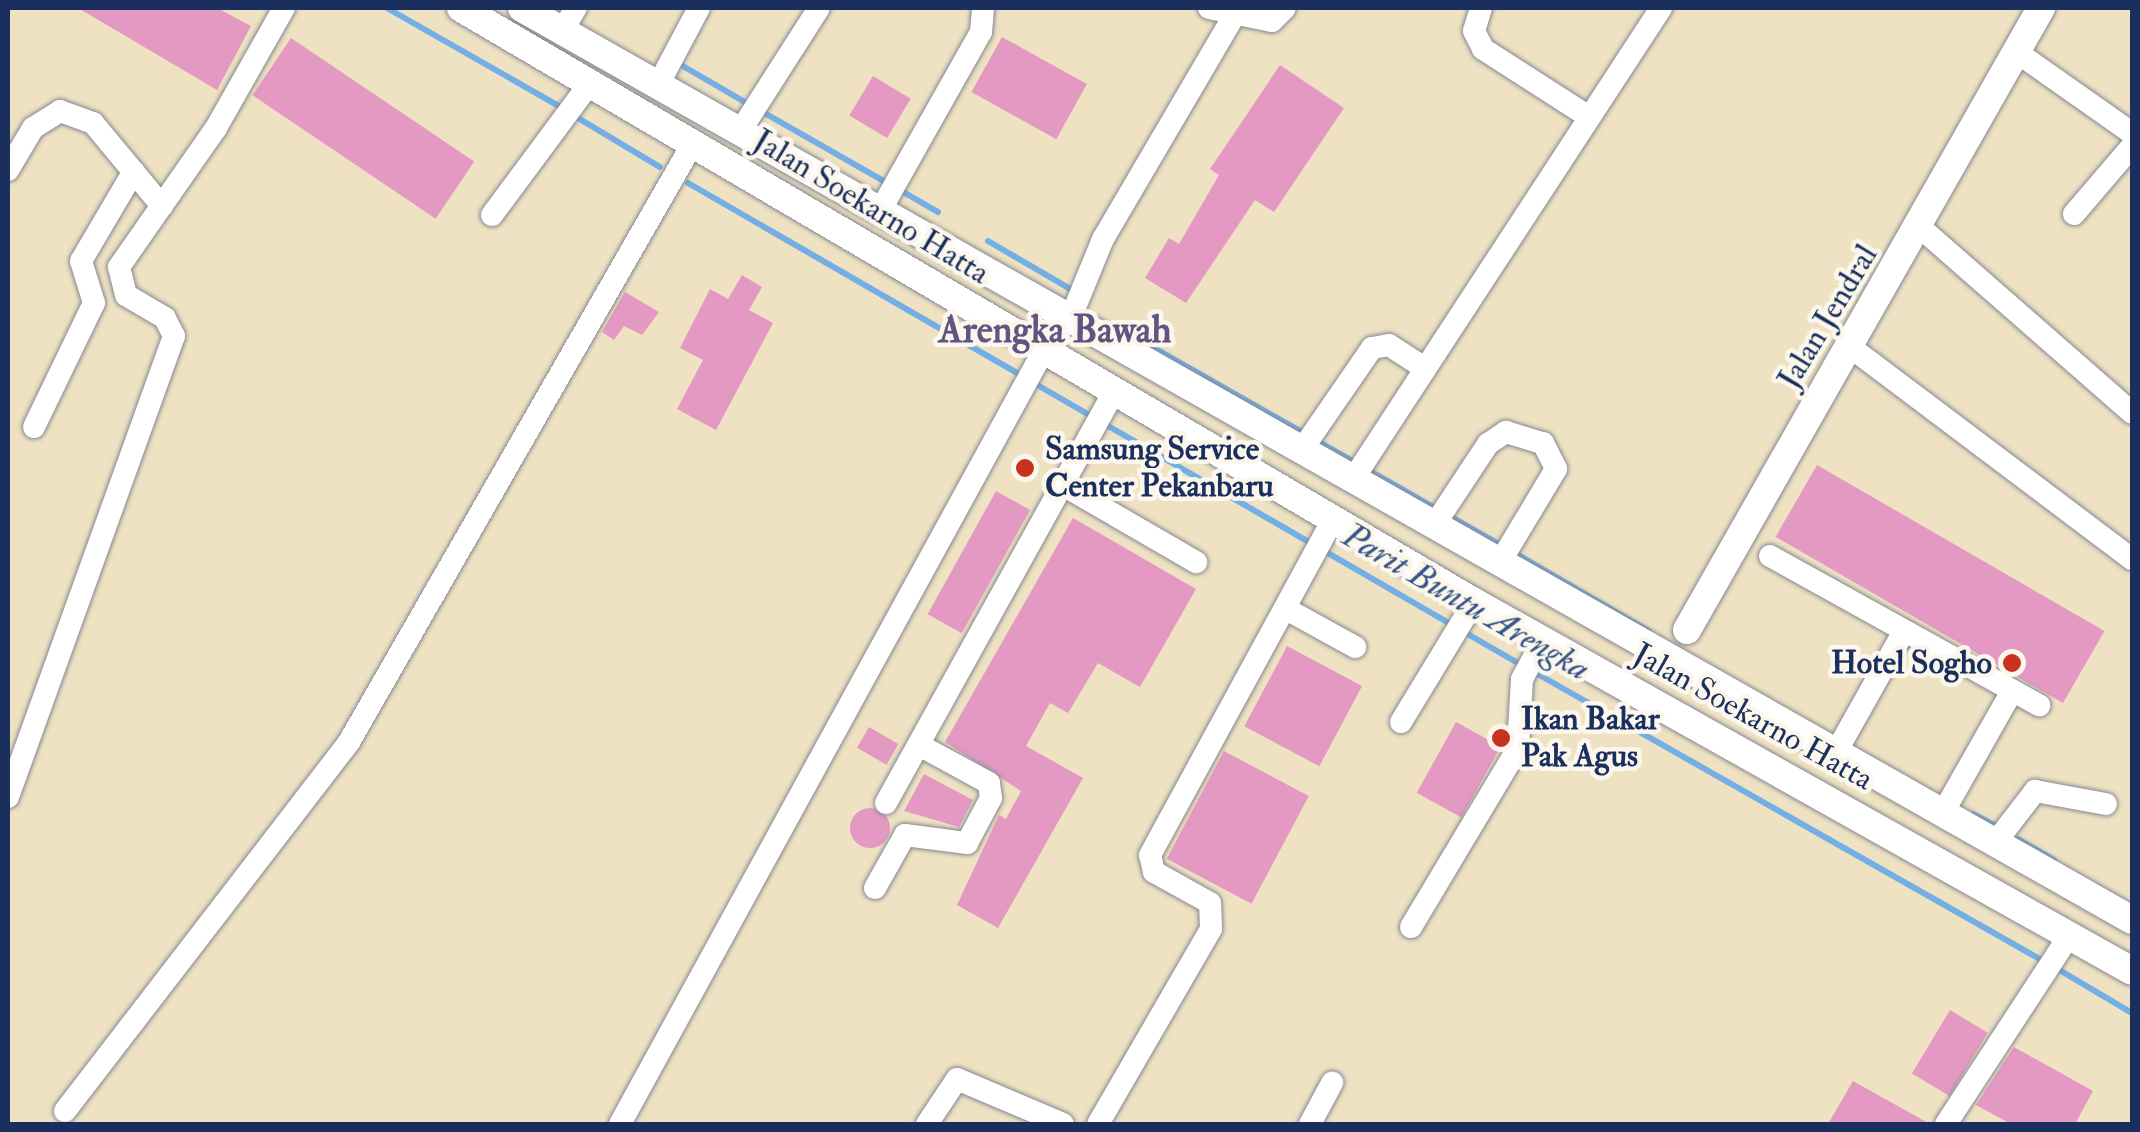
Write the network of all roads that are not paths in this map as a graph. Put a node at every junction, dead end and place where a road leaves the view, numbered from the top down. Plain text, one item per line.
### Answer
1 (284, 8) edge
2 (460, 8) edge
3 (522, 8) edge
4 (699, 8) edge
5 (819, 8) edge
6 (983, 8) edge
7 (1209, 8) edge
8 (1285, 8) edge
9 (1480, 8) edge
10 (1661, 8) edge
11 (2041, 8) edge
12 (1234, 16) junction
13 (569, 19) edge
14 (2018, 52) junction
15 (590, 83) junction
16 (656, 87) junction
17 (1586, 115) junction
18 (742, 129) junction
19 (2132, 133) edge
20 (693, 143) junction
21 (2132, 146) edge
22 (8, 170) edge
23 (134, 171) junction
24 (162, 206) junction
25 (884, 206) junction
26 (2074, 214) dead end
27 (492, 215) dead end
28 (1922, 229) junction
29 (1076, 309) junction
30 (1849, 346) junction
31 (1044, 350) junction
32 (1423, 367) junction
33 (1103, 411) junction
34 (2132, 412) edge
35 (34, 427) dead end
36 (1301, 452) junction
37 (1356, 474) junction
38 (1064, 485) junction
39 (1439, 517) junction
40 (1329, 530) junction
41 (1505, 555) junction
42 (1770, 556) dead end
43 (2132, 559) edge
44 (1196, 562) dead end
45 (1286, 609) junction
46 (1464, 620) junction
47 (1902, 633) junction
48 (1355, 648) dead end
49 (1677, 648) junction
50 (1532, 661) junction
51 (2012, 691) junction
52 (2038, 705) dead end
53 (1401, 722) dead end
54 (919, 745) junction
55 (1835, 754) junction
56 (8, 797) edge
57 (1949, 802) dead end
58 (886, 803) dead end
59 (2106, 804) dead end
60 (1995, 843) junction
61 (876, 888) dead end
62 (2132, 920) edge
63 (1411, 927) dead end
64 (2057, 957) junction
65 (2128, 959) edge
66 (1332, 1083) dead end
67 (65, 1111) dead end
68 (620, 1124) edge
69 (927, 1124) edge
70 (1063, 1124) edge
71 (1098, 1124) edge
72 (1310, 1124) edge
73 (1946, 1124) edge

1 - 24 street
2 - 15 main road, Jalan Soekarno Hatta
3 - 13 main road, Jalan Soekarno Hatta
4 - 16 street
5 - 18 street
6 - 25 street
7 - 12 street
8 - 12 street
9 - 17 street
10 - 17 street
11 - 14 main road, Jalan Jendral
12 - 29 street
13 - 16 main road, Jalan Soekarno Hatta
14 - 19 street
14 - 28 main road, Jalan Jendral
15 - 20 main road, Jalan Soekarno Hatta
15 - 27 street
16 - 18 main road, Jalan Soekarno Hatta
17 - 32 street
18 - 25 main road, Jalan Soekarno Hatta
20 - 31 main road, Jalan Soekarno Hatta
20 - 67 street
21 - 26 street
22 - 23 street
23 - 24 street
23 - 35 street
24 - 56 street
25 - 29 main road, Jalan Soekarno Hatta
28 - 30 main road, Jalan Jendral
28 - 34 street
29 - 36 main road, Jalan Soekarno Hatta
30 - 43 street
30 - 49 main road, Jalan Jendral
31 - 33 main road, Jalan Soekarno Hatta
31 - 68 street
32 - 36 street
32 - 37 street
33 - 38 street
33 - 40 main road, Jalan Soekarno Hatta
36 - 37 main road, Jalan Soekarno Hatta
37 - 39 main road, Jalan Soekarno Hatta
38 - 44 street
38 - 54 street
39 - 41 main road, Jalan Soekarno Hatta
39 - 41 street
40 - 45 street
40 - 46 main road, Jalan Soekarno Hatta
41 - 49 main road, Jalan Soekarno Hatta
42 - 47 street
45 - 48 street
45 - 71 street
46 - 50 main road, Jalan Soekarno Hatta
46 - 53 street
47 - 51 street
47 - 55 street
49 - 55 main road, Jalan Soekarno Hatta
50 - 63 street
50 - 64 main road, Jalan Soekarno Hatta
51 - 52 street
51 - 57 street
54 - 58 street
54 - 61 street
55 - 60 main road, Jalan Soekarno Hatta
59 - 60 street
60 - 62 main road, Jalan Soekarno Hatta
64 - 65 main road, Jalan Soekarno Hatta
64 - 73 street
66 - 72 street
69 - 70 street

